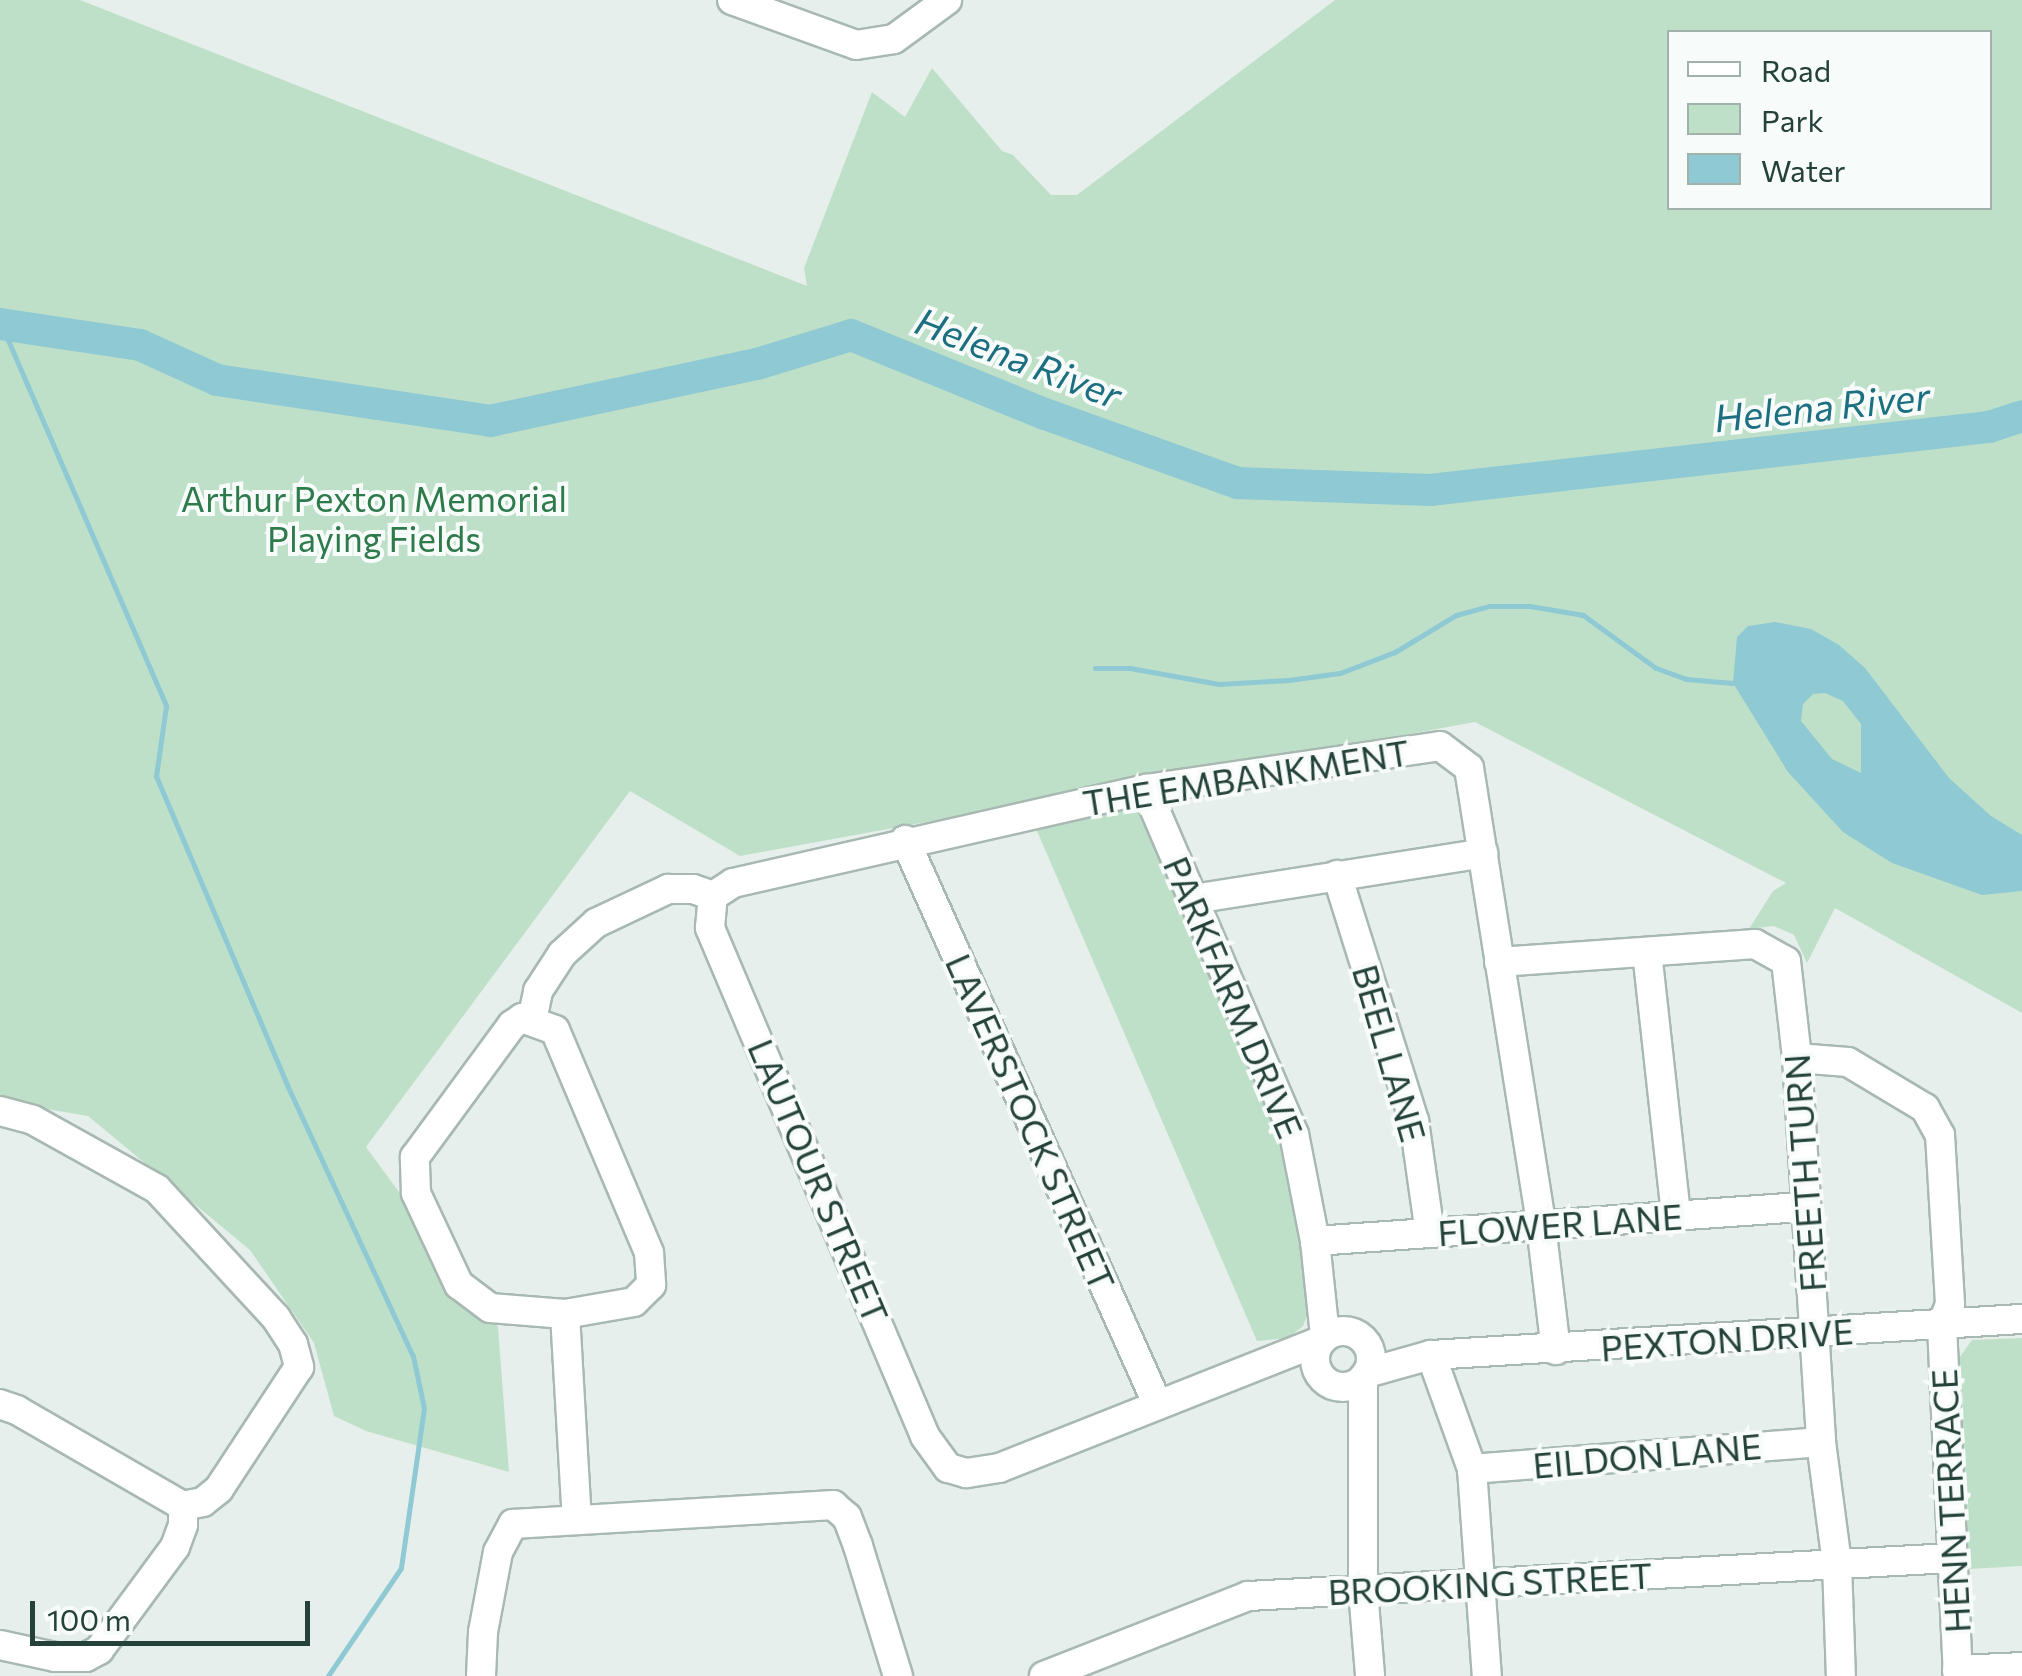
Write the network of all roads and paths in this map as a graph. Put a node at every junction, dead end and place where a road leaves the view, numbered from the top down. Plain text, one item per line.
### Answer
1 (732, 0) edge
2 (947, 0) edge
3 (1146, 789) junction
4 (905, 840) junction
5 (1482, 852) junction
6 (1337, 875) junction
7 (714, 896) junction
8 (1194, 899) junction
9 (1646, 952) junction
10 (1500, 962) junction
11 (532, 1020) junction
12 (1797, 1058) junction
13 (0, 1112) edge
14 (1805, 1207) junction
15 (1676, 1216) junction
16 (1541, 1225) junction
17 (1430, 1233) junction
18 (1316, 1254) junction
19 (565, 1314) junction
20 (2022, 1319) edge
21 (1942, 1325) junction
22 (1814, 1333) junction
23 (1322, 1338) junction
24 (1361, 1338) junction
25 (1556, 1350) junction
26 (1431, 1355) junction
27 (1242, 1372) junction
28 (1365, 1376) junction
29 (1325, 1379) junction
30 (0, 1404) edge
31 (1156, 1404) junction
32 (1361, 1439) junction
33 (1822, 1442) junction
34 (1472, 1470) junction
35 (183, 1506) junction
36 (576, 1520) junction
37 (1952, 1558) junction
38 (1837, 1564) junction
39 (1480, 1584) junction
40 (1363, 1590) junction
41 (0, 1645) edge
42 (2022, 1667) edge
43 (1958, 1673) edge
44 (481, 1676) edge
45 (898, 1676) edge
46 (1044, 1676) edge
47 (1370, 1676) edge
48 (1486, 1676) edge
49 (1842, 1676) edge

1 - 2 street
3 - 4 street, THE EMBANKMENT
3 - 5 street, THE EMBANKMENT
3 - 8 street, PARKFARM DRIVE
4 - 7 street, THE EMBANKMENT
4 - 31 street, LAVERSTOCK STREET
5 - 6 street
5 - 10 street, THE EMBANKMENT
6 - 8 street
6 - 17 street, BEEL LANE
7 - 11 street
7 - 31 street, LAUTOUR STREET
8 - 18 street, PARKFARM DRIVE
9 - 10 street, FREETH TURN
9 - 12 street, FREETH TURN
9 - 15 street
10 - 16 street, THE EMBANKMENT
11 - 19 street
11 - 19 street
12 - 14 street, FREETH TURN
12 - 21 street, HENN TERRACE
13 - 35 street
14 - 15 street, FLOWER LANE
14 - 22 street, FREETH TURN
15 - 16 street, FLOWER LANE
16 - 17 street, FLOWER LANE
16 - 25 street, THE EMBANKMENT
17 - 18 street, FLOWER LANE
18 - 23 street, PARKFARM DRIVE
18 - 24 street, PARKFARM DRIVE
19 - 36 street
20 - 21 street, PEXTON DRIVE
21 - 22 street, PEXTON DRIVE
21 - 37 street, HENN TERRACE
22 - 25 street, PEXTON DRIVE
22 - 33 street, FREETH TURN
23 - 24 street
23 - 27 street
23 - 29 street, PARKFARM DRIVE
24 - 26 street, PEXTON DRIVE
24 - 28 street, PARKFARM DRIVE
25 - 26 street, PEXTON DRIVE
26 - 28 street, PEXTON DRIVE
26 - 34 street
27 - 29 street
27 - 31 street
28 - 29 street
28 - 32 street, PARKFARM DRIVE
29 - 32 street, PARKFARM DRIVE
30 - 35 street
32 - 40 street, PARKFARM DRIVE
33 - 34 street, EILDON LANE
33 - 38 street, FREETH TURN
34 - 39 street
35 - 41 street
36 - 44 street
36 - 45 street
37 - 38 street, BROOKING STREET
37 - 43 street, HENN TERRACE
38 - 39 street, BROOKING STREET
38 - 49 street, FREETH TURN
39 - 40 street, BROOKING STREET
39 - 48 street
40 - 46 street, BROOKING STREET
40 - 47 street, PARKFARM DRIVE
42 - 43 street

